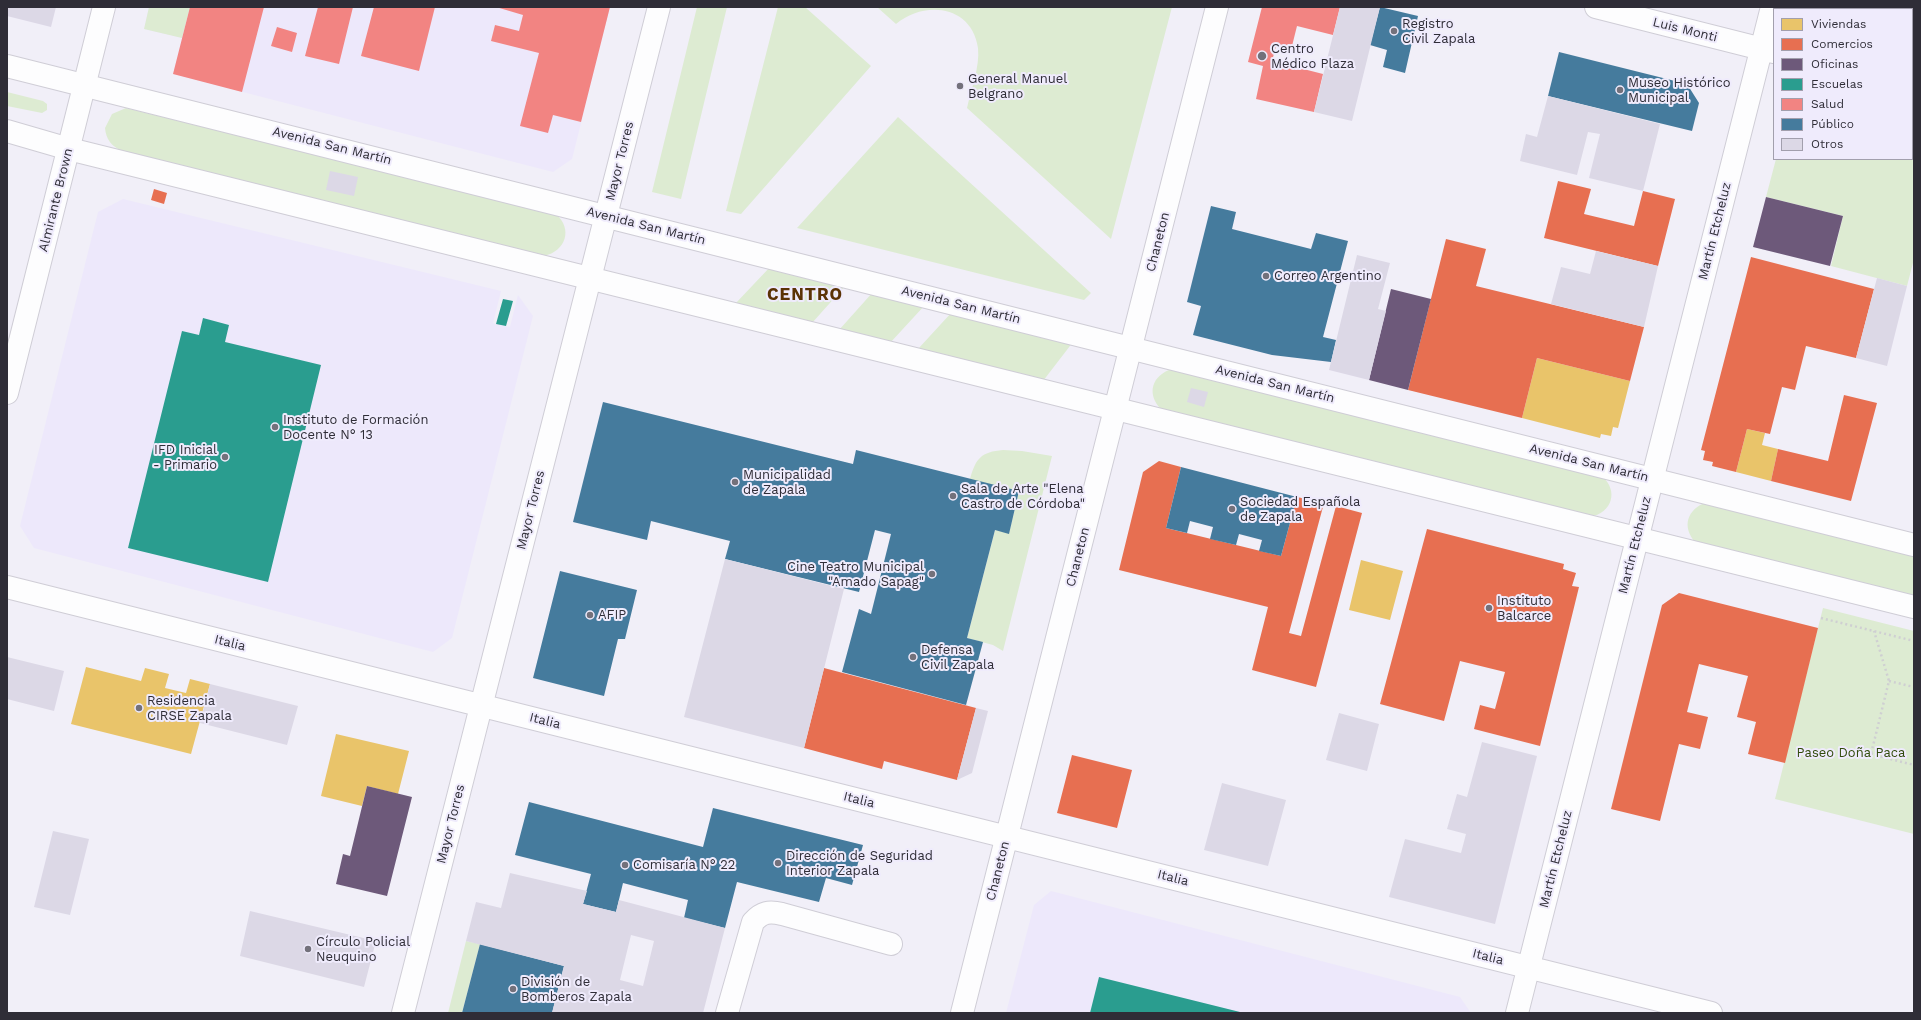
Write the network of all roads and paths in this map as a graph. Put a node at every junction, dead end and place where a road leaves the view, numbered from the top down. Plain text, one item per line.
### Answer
1 (104, 7) edge
2 (659, 7) edge
3 (1217, 7) edge
4 (1596, 7) edge
5 (1772, 7) edge
6 (1767, 50) edge
7 (10, 64) edge
8 (85, 84) junction
9 (7, 131) edge
10 (69, 149) junction
11 (606, 216) junction
12 (590, 279) junction
13 (1131, 348) junction
14 (7, 393) edge
15 (1116, 409) junction
16 (1652, 479) junction
17 (1637, 538) junction
18 (1914, 545) edge
19 (7, 587) edge
20 (1914, 607) edge
21 (1821, 618) dead end
22 (1874, 631) junction
23 (1914, 641) edge
24 (1889, 681) junction
25 (1914, 687) edge
26 (481, 705) junction
27 (1871, 754) junction
28 (1870, 758) dead end
29 (1914, 765) edge
30 (1007, 837) junction
31 (891, 944) dead end
32 (1528, 967) junction
33 (403, 1013) edge
34 (727, 1013) edge
35 (962, 1013) edge
36 (1516, 1013) edge
37 (1711, 1013) edge

1 - 8 street, Almirante Brown
2 - 11 street, Mayor Torres
3 - 13 street, Chaneton
4 - 6 street, Luis Monti
5 - 6 street, Martín Etcheluz
6 - 16 street, Martín Etcheluz
7 - 8 street, Avenida San Martín
8 - 10 street, Almirante Brown
8 - 11 street, Avenida San Martín
9 - 10 street
10 - 12 street
10 - 14 street, Almirante Brown
11 - 12 street, Mayor Torres
11 - 13 street, Avenida San Martín
12 - 15 street
12 - 26 street, Mayor Torres
13 - 15 street, Chaneton
13 - 16 street, Avenida San Martín
15 - 17 street
15 - 30 street, Chaneton
16 - 17 street, Martín Etcheluz
16 - 18 street, Avenida San Martín
17 - 20 street
17 - 32 street, Martín Etcheluz
19 - 26 street, Italia
21 - 22 path
22 - 23 path
22 - 24 path
24 - 25 path
24 - 27 path
26 - 30 street, Italia
26 - 33 street, Mayor Torres
27 - 28 path
27 - 29 path
30 - 32 street, Italia
30 - 35 street, Chaneton
31 - 34 street
32 - 36 street, Martín Etcheluz
32 - 37 street, Italia

